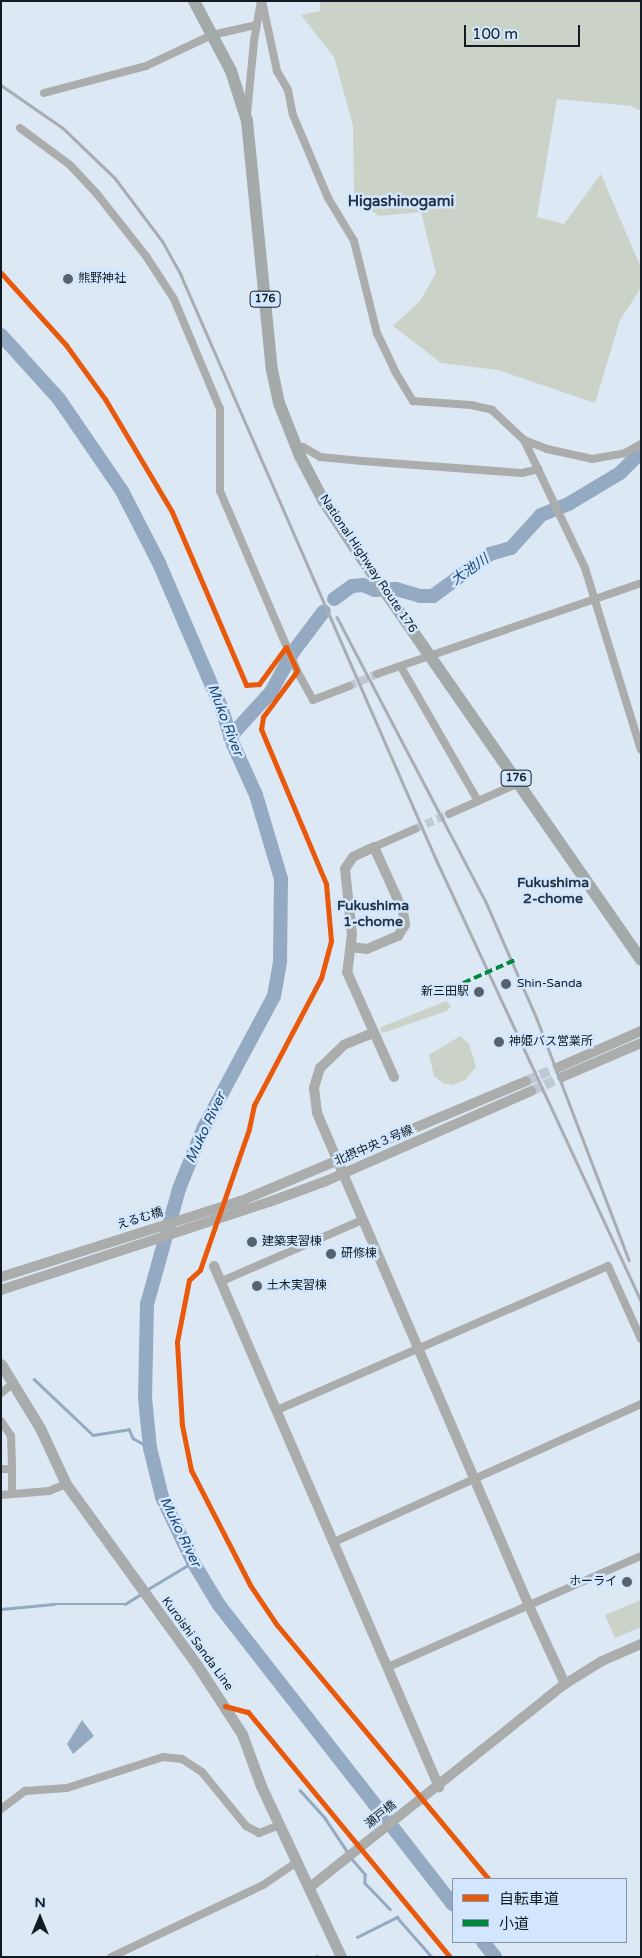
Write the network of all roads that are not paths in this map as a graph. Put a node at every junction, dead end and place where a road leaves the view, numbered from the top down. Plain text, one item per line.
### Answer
1 (194, 1) edge
2 (262, 1) edge
3 (256, 25) junction
4 (212, 34) junction
5 (44, 93) dead end
6 (247, 121) junction
7 (20, 128) dead end
8 (524, 440) junction
9 (641, 444) edge
10 (297, 448) junction
11 (539, 469) junction
12 (641, 583) edge
13 (592, 598) junction
14 (431, 657) junction
15 (401, 667) junction
16 (377, 674) tunnel mouth
17 (349, 686) tunnel mouth
18 (641, 750) edge
19 (519, 783) junction
20 (478, 801) junction
21 (449, 814) tunnel mouth
22 (415, 829) tunnel mouth
23 (374, 847) junction
24 (351, 947) junction
25 (641, 960) edge
26 (641, 1031) edge
27 (373, 1033) junction
28 (641, 1043) edge
29 (394, 1077) dead end
30 (338, 1162) junction
31 (342, 1173) junction
32 (228, 1204) joint
33 (224, 1216) joint
34 (362, 1220) junction
35 (214, 1266) dead end
36 (1, 1277) edge
37 (222, 1281) junction
38 (1, 1290) edge
39 (641, 1339) edge
40 (418, 1350) junction
41 (1, 1364) edge
42 (14, 1383) junction
43 (1, 1393) edge
44 (641, 1404) edge
45 (277, 1410) junction
46 (1, 1421) edge
47 (1, 1469) edge
48 (12, 1469) junction
49 (474, 1478) junction
50 (66, 1484) junction
51 (12, 1494) junction
52 (1, 1496) edge
53 (334, 1542) junction
54 (641, 1556) edge
55 (529, 1606) junction
56 (641, 1644) edge
57 (388, 1667) junction
58 (565, 1684) junction
59 (439, 1787) junction
60 (1, 1809) edge
61 (280, 1825) junction
62 (297, 1862) junction
63 (310, 1888) junction
64 (111, 1957) edge
65 (341, 1957) edge

1 - 4 highway, National Highway Route 176 / 176
2 - 3 street
2 - 8 street
3 - 4 street
3 - 6 street
4 - 5 street
4 - 6 highway, National Highway Route 176 / 176
6 - 10 highway, National Highway Route 176 / 176
7 - 17 street
8 - 9 street
8 - 11 street
10 - 11 street
10 - 14 highway, National Highway Route 176 / 176
11 - 13 street
12 - 13 street
13 - 14 street
13 - 18 street
14 - 15 street
14 - 19 highway, National Highway Route 176 / 176
15 - 16 street
15 - 20 street
19 - 20 street
19 - 25 highway, National Highway Route 176 / 176
20 - 21 street
22 - 23 street
23 - 24 street
23 - 24 street
24 - 27 street
26 - 28 street
27 - 29 street
27 - 30 street
30 - 31 street
30 - 31 street, 北摂中央３号線
30 - 32 street, 北摂中央３号線
31 - 33 street, 北摂中央３号線
31 - 34 street
32 - 36 street, えるむ橋
33 - 38 street, えるむ橋
34 - 37 street
34 - 40 street
35 - 37 street
37 - 45 street
39 - 40 street
40 - 45 street
40 - 49 street
41 - 42 main road, Kuroishi Sanda Line
42 - 43 street
42 - 50 main road, Kuroishi Sanda Line
44 - 49 street
45 - 53 street
46 - 48 street
47 - 48 street
48 - 51 street
49 - 53 street
49 - 55 street
50 - 51 street
50 - 61 main road, Kuroishi Sanda Line
51 - 52 street
53 - 57 street
54 - 55 street
55 - 57 street
55 - 58 street
56 - 58 street, 瀬戸橋
57 - 59 street
58 - 59 street, 瀬戸橋
59 - 63 street, 瀬戸橋
60 - 61 street
61 - 62 main road, Kuroishi Sanda Line
62 - 63 main road, Kuroishi Sanda Line
62 - 64 street
63 - 65 main road, Kuroishi Sanda Line

